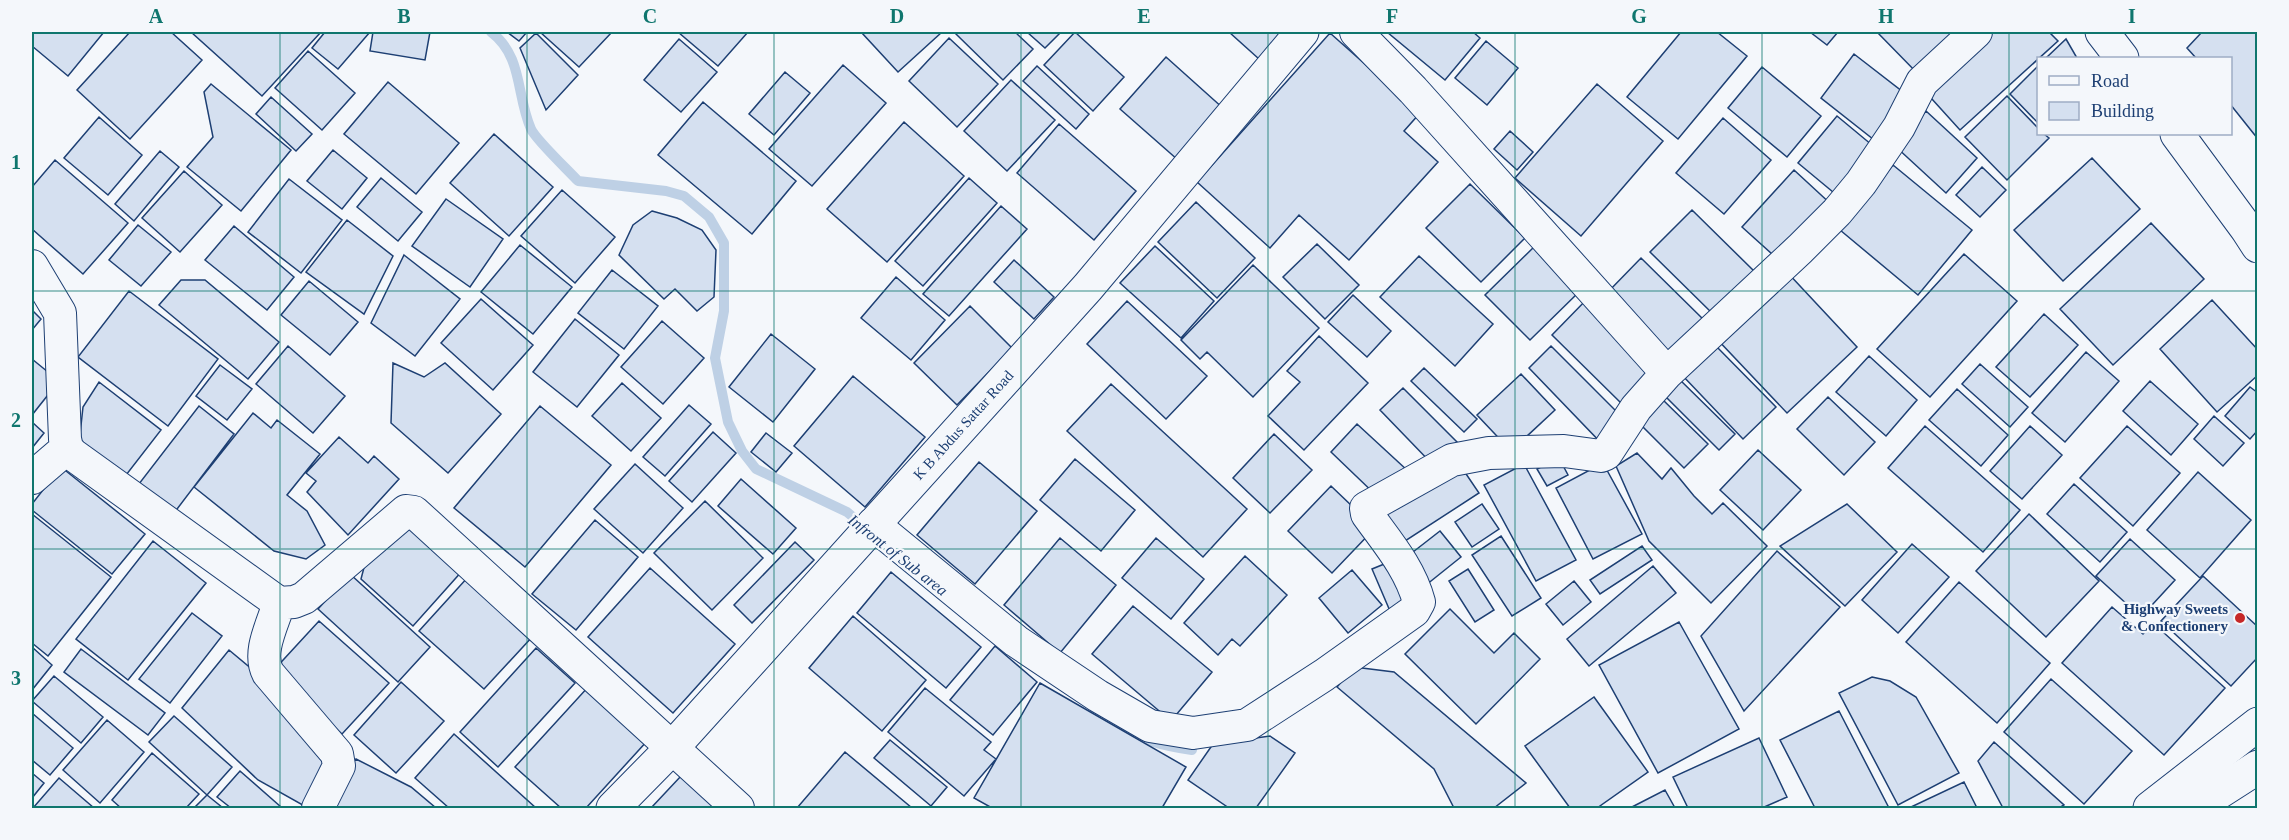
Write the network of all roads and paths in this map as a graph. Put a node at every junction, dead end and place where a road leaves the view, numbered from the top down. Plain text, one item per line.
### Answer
1 (1302, 32) edge
2 (1356, 32) edge
3 (1976, 32) edge
4 (2102, 32) edge
5 (2121, 57) edge
6 (2178, 135) edge
7 (2258, 246) edge
8 (32, 266) edge
9 (1667, 373) junction
10 (67, 448) junction
11 (32, 478) edge
12 (873, 524) junction
13 (279, 603) junction
14 (2258, 724) edge
15 (672, 748) junction
16 (2258, 767) edge
17 (318, 808) edge
18 (613, 808) edge
19 (738, 808) edge
20 (2150, 808) edge
21 (2194, 808) edge

1 - 12 street, K B Abdus Sattar Road
2 - 9 street
3 - 9 street
4 - 5 street
6 - 7 street
8 - 10 street
9 - 12 street
10 - 11 street
10 - 13 street
12 - 15 street, K B Abdus Sattar Road
13 - 15 street
13 - 17 street
14 - 20 street
15 - 18 street, K B Abdus Sattar Road
15 - 19 street
16 - 21 street

